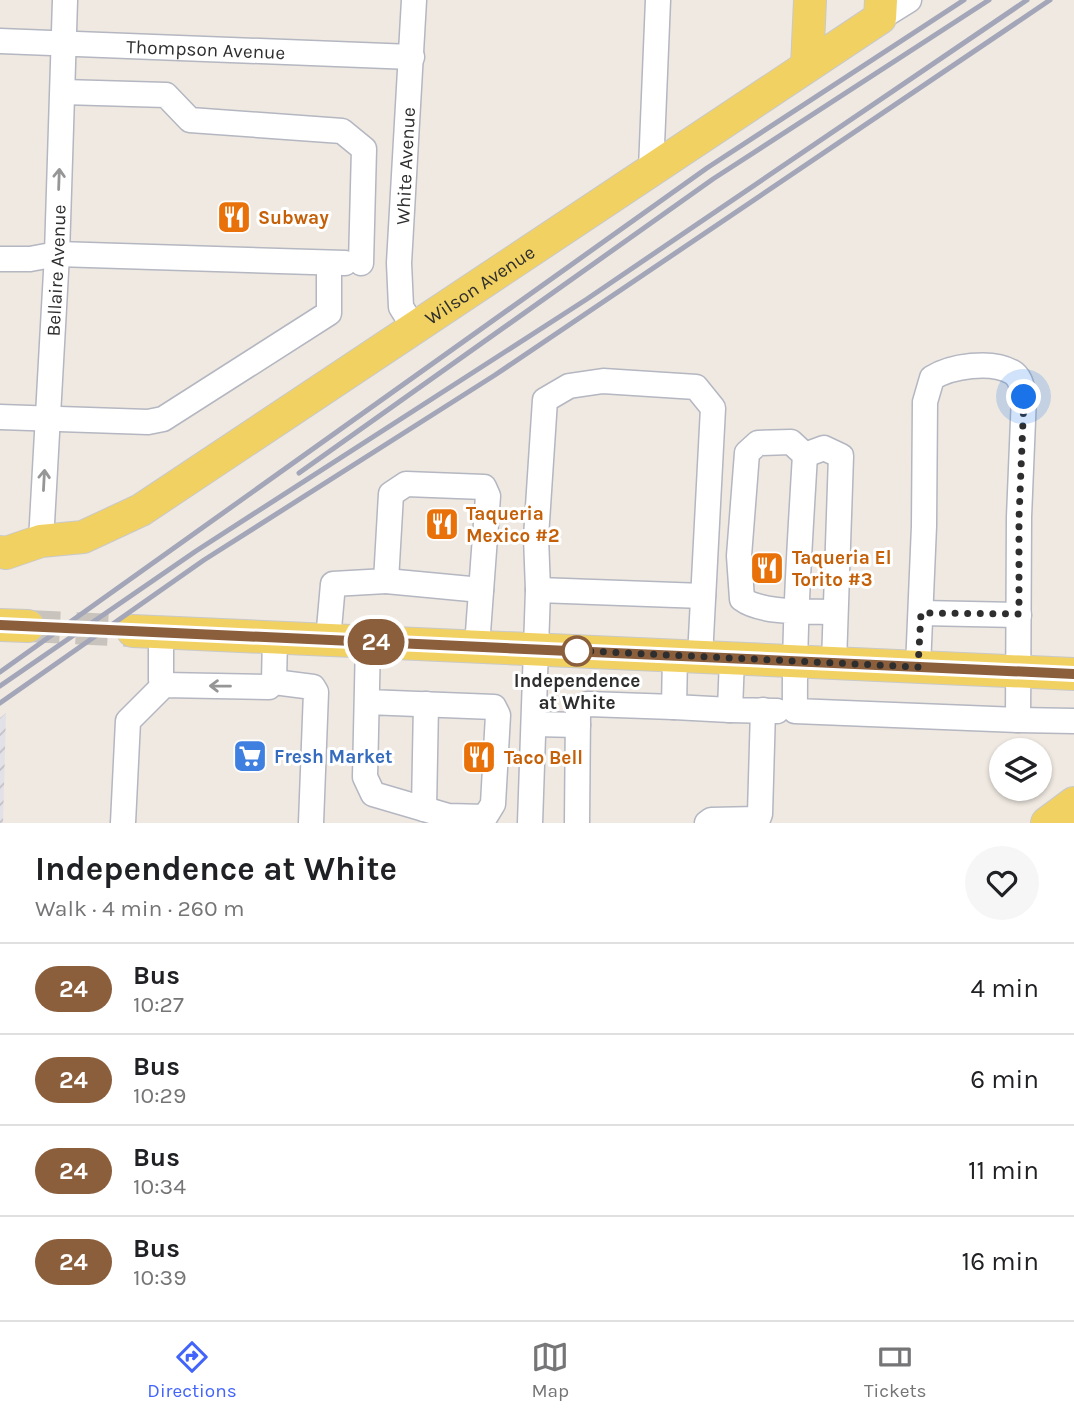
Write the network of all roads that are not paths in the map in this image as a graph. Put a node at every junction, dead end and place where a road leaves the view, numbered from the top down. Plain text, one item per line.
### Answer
1 (65, 0) edge
2 (414, 0) edge
3 (658, 0) edge
4 (810, 0) edge
5 (909, 0) edge
6 (881, 9) edge
7 (0, 41) edge
8 (64, 44) junction
9 (412, 57) junction
10 (807, 66) junction
11 (62, 92) junction
12 (652, 169) junction
13 (57, 254) junction
14 (0, 259) edge
15 (329, 264) junction
16 (414, 328) junction
17 (0, 417) edge
18 (47, 418) junction
19 (805, 455) junction
20 (0, 531) edge
21 (41, 541) junction
22 (0, 552) edge
23 (386, 581) junction
24 (481, 590) junction
25 (538, 590) junction
26 (703, 596) junction
27 (797, 610) junction
28 (835, 612) junction
29 (921, 613) junction
30 (1019, 614) junction
31 (147, 632) joint
32 (275, 637) junction
33 (328, 640) junction
34 (368, 642) junction
35 (477, 646) junction
36 (537, 649) junction
37 (687, 656) junction
38 (732, 658) junction
39 (794, 661) junction
40 (834, 663) junction
41 (918, 667) junction
42 (1019, 671) junction
43 (1074, 674) edge
44 (274, 682) junction
45 (164, 685) junction
46 (367, 702) junction
47 (426, 704) junction
48 (674, 707) junction
49 (730, 710) junction
50 (763, 710) junction
51 (795, 711) junction
52 (1018, 720) junction
53 (1074, 721) edge
54 (534, 724) junction
55 (578, 725) junction
56 (1074, 803) edge
57 (425, 809) junction
58 (123, 823) edge
59 (311, 823) edge
60 (530, 823) edge
61 (576, 823) edge
62 (706, 823) edge
63 (1047, 823) edge

1 - 8 street, Bellaire Avenue
2 - 9 street, White Avenue
3 - 12 street
4 - 10 main road
5 - 6 street, Wilson Avenue
6 - 10 main road, Wilson Avenue
7 - 8 street, Thompson Avenue
8 - 9 street, Thompson Avenue
8 - 11 street, Bellaire Avenue
9 - 16 street, White Avenue
10 - 12 main road, Wilson Avenue
13 -> 11 street, Bellaire Avenue
11 - 15 street
12 - 16 main road, Wilson Avenue
13 - 14 street
13 - 15 street
13 - 18 street, Bellaire Avenue
15 - 18 street
16 - 21 main road, Wilson Avenue
17 - 18 street
21 -> 18 street, Bellaire Avenue
19 - 27 street
19 - 27 street
19 - 28 street
20 - 21 main road, Wilson Avenue
21 - 22 main road, Wilson Avenue
23 - 24 street
23 - 24 street
23 - 33 street
24 - 35 street
25 - 26 street
25 - 26 street
25 - 36 street
26 - 37 street
27 - 28 street
27 - 39 street
28 - 40 street
29 - 30 street
29 - 30 street
29 - 41 street
30 - 42 street
31 - 32 main road
31 - 45 street
32 - 33 main road
32 - 44 street
33 - 34 main road
34 - 35 main road
34 - 46 street
35 - 36 main road
36 - 37 main road
36 - 54 street
37 - 38 main road
37 - 48 street
38 - 39 main road
38 - 49 street
39 - 40 main road
39 - 51 street
40 - 41 main road
41 - 42 main road
42 - 43 main road
42 - 52 street
44 -> 45 street
44 - 59 street
45 - 58 street
46 - 47 street
46 - 57 street
47 - 57 street
47 - 57 street
48 - 49 street
48 - 55 street
49 - 50 street
50 - 51 street
50 - 62 street
51 - 52 street
52 - 53 street
54 - 55 street
54 - 60 street
55 - 61 street
56 - 63 main road

